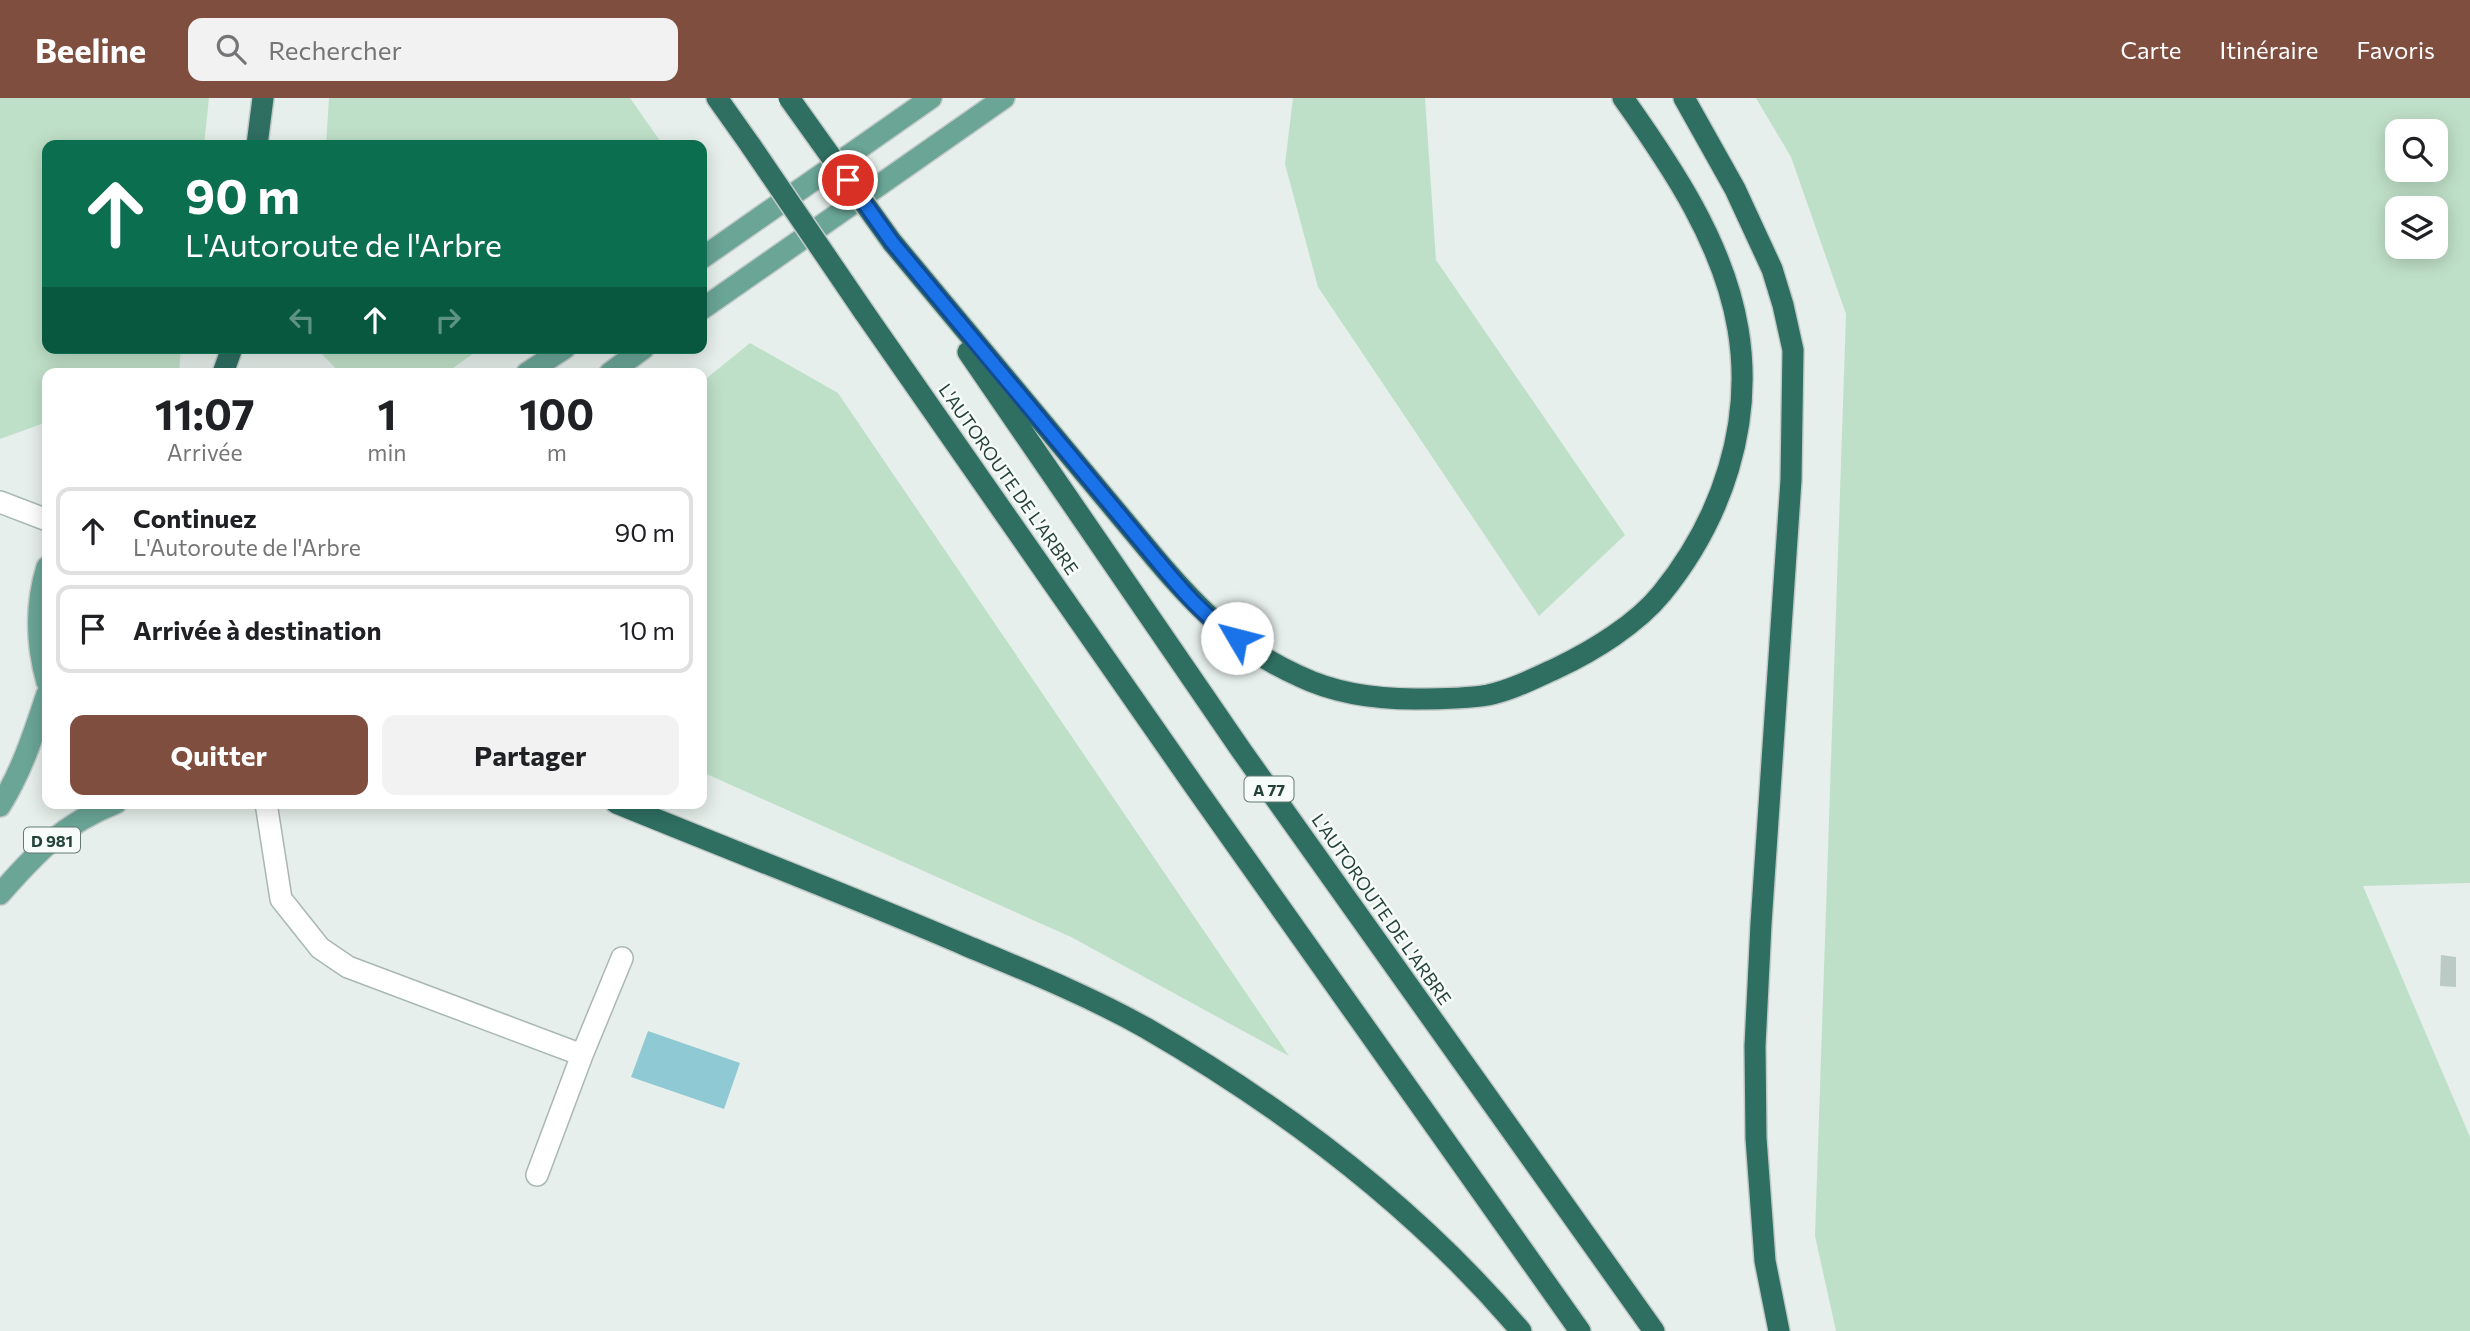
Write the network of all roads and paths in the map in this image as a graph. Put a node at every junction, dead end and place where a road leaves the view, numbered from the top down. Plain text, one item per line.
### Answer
1 (262, 98) edge
2 (717, 98) edge
3 (789, 98) edge
4 (931, 98) edge
5 (1004, 98) edge
6 (1623, 98) edge
7 (1684, 98) edge
8 (258, 140) edge
9 (892, 242) junction
10 (707, 255) edge
11 (707, 306) edge
12 (556, 354) edge
13 (636, 354) edge
14 (535, 368) edge
15 (617, 368) edge
16 (0, 502) edge
17 (42, 518) edge
18 (42, 583) edge
19 (42, 664) edge
20 (42, 709) edge
21 (0, 806) edge
22 (101, 809) edge
23 (267, 809) edge
24 (631, 809) edge
25 (0, 894) edge
26 (622, 958) dead end
27 (582, 1055) junction
28 (537, 1175) dead end
29 (1521, 1331) edge
30 (1580, 1331) edge
31 (1654, 1331) edge
32 (1779, 1331) edge

1 - 8 highway
2 - 30 highway, L'AUTOROUTE DE L'ARBRE, bridge
3 - 9 highway, L'AUTOROUTE DE L'ARBRE / A 77, bridge
4 - 10 main road
5 - 11 main road
6 - 9 highway
7 - 32 highway
9 - 31 highway, L'AUTOROUTE DE L'ARBRE / A 77
12 - 14 main road
13 - 15 main road
16 - 17 street
18 - 19 main road
20 - 21 main road
22 - 25 main road, D 981
23 - 27 street
24 - 29 highway
26 - 27 street
27 - 28 street

